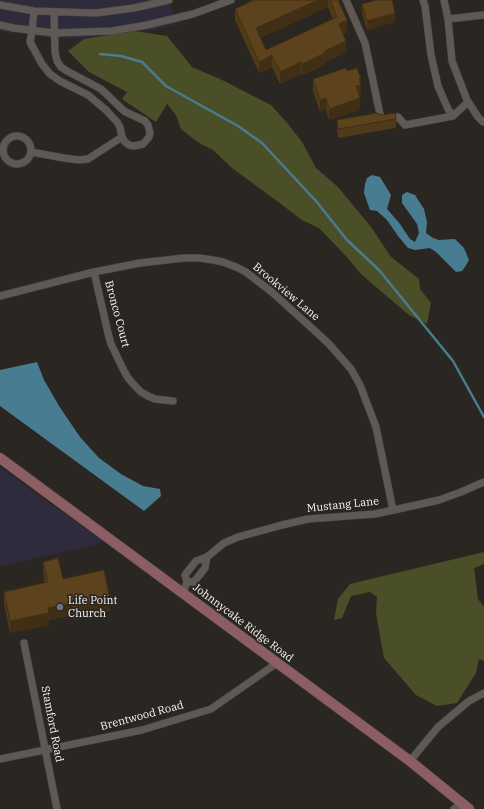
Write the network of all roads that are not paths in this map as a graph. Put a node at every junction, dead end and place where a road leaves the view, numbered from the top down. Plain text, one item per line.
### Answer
1 (169, 0) edge
2 (231, 0) edge
3 (346, 0) edge
4 (423, 0) edge
5 (444, 0) edge
6 (0, 5) edge
7 (34, 11) junction
8 (54, 12) junction
9 (484, 15) edge
10 (448, 19) junction
11 (0, 25) edge
12 (32, 31) junction
13 (54, 33) junction
14 (468, 102) junction
15 (453, 116) junction
16 (483, 122) edge
17 (122, 137) junction
18 (31, 152) dead end
19 (94, 272) junction
20 (0, 296) edge
21 (173, 401) dead end
22 (0, 458) edge
23 (484, 482) edge
24 (393, 510) junction
25 (207, 557) junction
26 (187, 582) junction
27 (183, 593) junction
28 (24, 643) dead end
29 (277, 663) junction
30 (484, 693) edge
31 (46, 750) junction
32 (0, 759) edge
33 (410, 761) junction
34 (462, 807) edge
35 (57, 809) edge

1 - 8 street
2 - 13 street
3 - 15 street
4 - 15 street
5 - 10 street
6 - 7 street
7 - 8 street
7 - 12 street
8 - 13 street
9 - 10 street
10 - 14 street
11 - 12 street
12 - 13 street
12 - 17 street
13 - 17 street
14 - 15 street
14 - 16 street
17 - 18 street
19 - 20 street, Brookview Lane
19 - 21 street, Bronco Court
19 - 24 street, Brookview Lane
22 - 27 main road, Johnnycake Ridge Road
23 - 24 street, Mustang Lane
24 - 25 street, Mustang Lane
25 - 26 street
25 - 26 street, Mustang Lane
26 - 27 street, Mustang Lane
27 - 29 main road, Johnnycake Ridge Road
28 - 31 street, Stamford Road
29 - 31 street, Brentwood Road
29 - 33 main road, Johnnycake Ridge Road
30 - 33 street
31 - 32 street, Brentwood Road
31 - 35 street, Stamford Road
33 - 34 main road, Johnnycake Ridge Road

